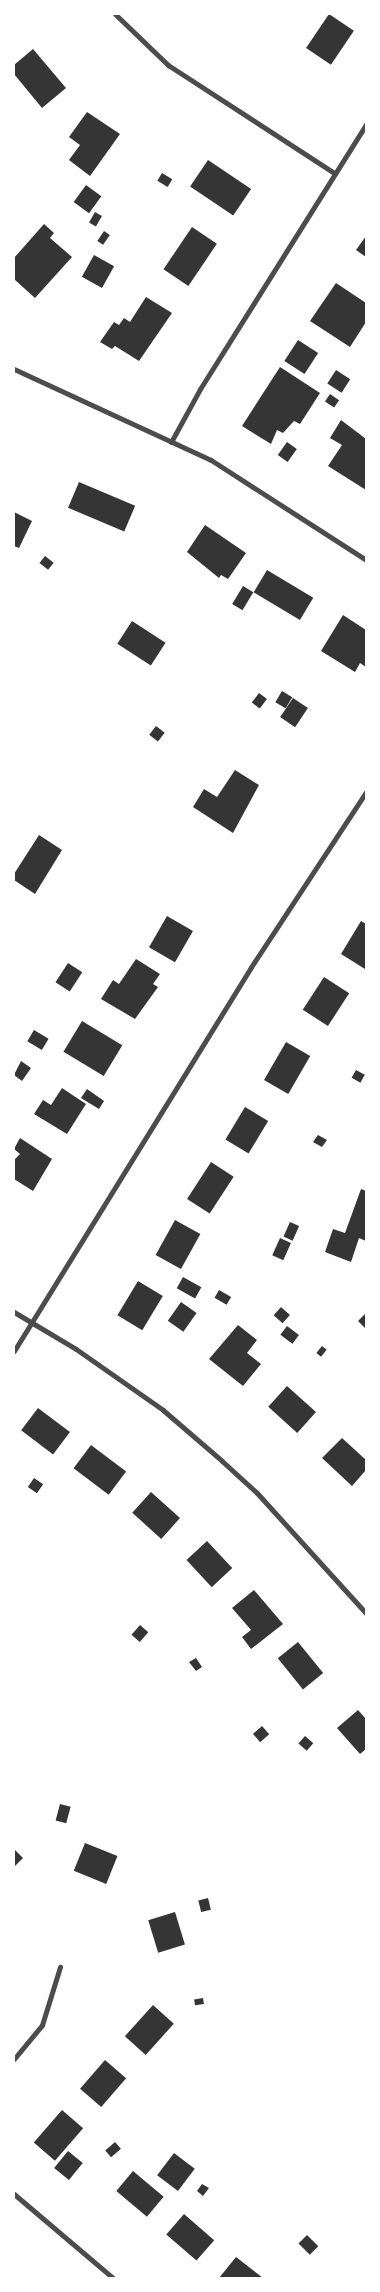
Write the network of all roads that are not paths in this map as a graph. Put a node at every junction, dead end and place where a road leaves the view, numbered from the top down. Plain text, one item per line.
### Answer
1 (115, 14) edge
2 (366, 124) edge
3 (334, 173) junction
4 (14, 369) edge
5 (171, 442) junction
6 (366, 560) edge
7 (366, 792) edge
8 (14, 1312) edge
9 (32, 1322) junction
10 (14, 1351) edge
11 (366, 1613) edge
12 (60, 1968) dead end
13 (14, 2059) edge
14 (14, 2194) edge
15 (113, 2278) edge

1 - 3 street
2 - 3 street
3 - 5 street
4 - 5 street
5 - 6 street
7 - 9 street
8 - 9 street
9 - 10 street
9 - 11 street
12 - 13 street
14 - 15 street

